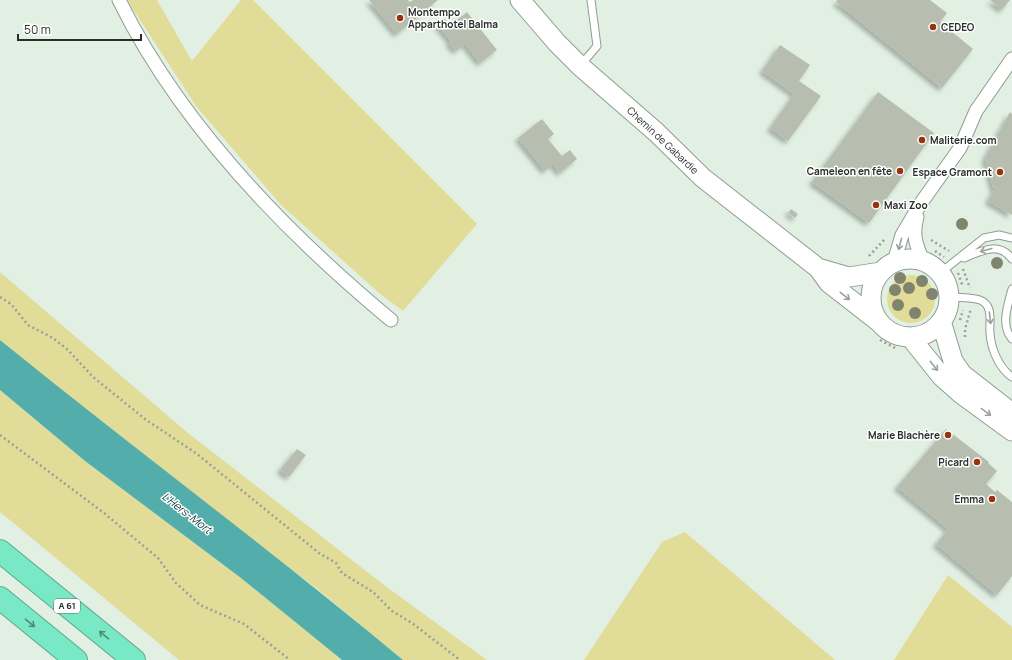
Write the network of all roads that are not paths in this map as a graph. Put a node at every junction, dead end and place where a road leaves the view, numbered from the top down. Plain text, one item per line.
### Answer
1 (119, 0) edge
2 (520, 0) edge
3 (591, 0) edge
4 (1012, 59) edge
5 (580, 66) junction
6 (921, 203) junction
7 (1012, 238) edge
8 (1012, 259) edge
9 (957, 260) junction
10 (923, 261) junction
11 (888, 267) junction
12 (818, 268) junction
13 (940, 273) junction
14 (1012, 289) edge
15 (949, 298) junction
16 (391, 320) dead end
17 (879, 322) junction
18 (941, 322) junction
19 (910, 337) junction
20 (1012, 339) edge
21 (1012, 377) edge
22 (1012, 413) edge
23 (1012, 431) edge
24 (0, 551) edge
25 (0, 598) edge
26 (76, 660) edge
27 (134, 660) edge

1 - 16 street
2 - 5 street, Chemin de Gabardie
3 - 5 lane
4 - 6 street
5 - 12 street, Chemin de Gabardie
6 - 10 street
6 -> 11 street
7 - 9 lane
8 -> 9 lane
9 - 13 lane
10 - 11 street
10 - 13 street
11 - 12 street, Chemin de Gabardie
11 - 17 street
12 -> 17 street, Chemin de Gabardie
13 - 15 street
14 - 20 lane
15 - 18 street
15 -> 21 lane
17 - 19 street
18 - 19 street
18 - 22 street
19 -> 23 street
27 -> 24 highway, A 61
25 -> 26 highway

